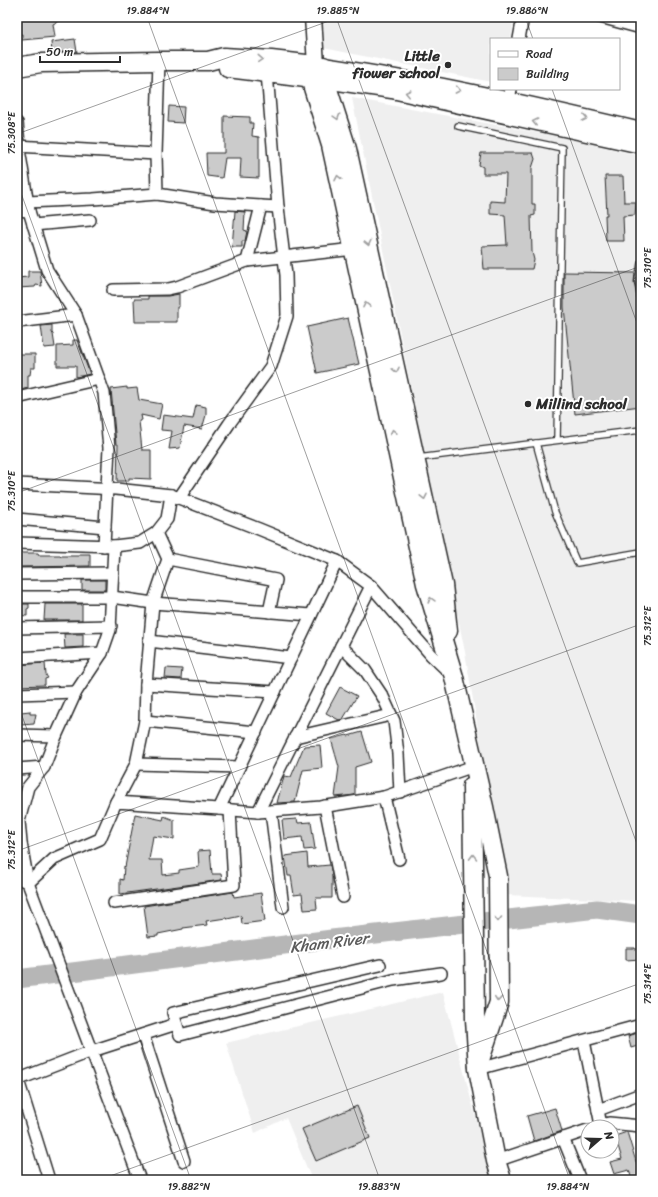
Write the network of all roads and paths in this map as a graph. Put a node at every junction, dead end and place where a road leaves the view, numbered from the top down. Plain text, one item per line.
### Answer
1 (313, 17) edge
2 (523, 17) edge
3 (600, 17) edge
4 (630, 17) edge
5 (641, 28) edge
6 (519, 38) edge
7 (159, 61) junction
8 (208, 61) junction
9 (17, 67) edge
10 (317, 71) junction
11 (267, 74) junction
12 (510, 94) edge
13 (17, 123) edge
14 (458, 126) dead end
15 (641, 131) edge
16 (641, 145) edge
17 (18, 146) edge
18 (156, 154) junction
19 (157, 194) junction
20 (28, 206) junction
21 (260, 206) junction
22 (278, 207) junction
23 (17, 210) edge
24 (90, 220) dead end
25 (33, 225) junction
26 (354, 249) junction
27 (284, 257) junction
28 (247, 261) junction
29 (641, 263) edge
30 (113, 290) dead end
31 (641, 297) edge
32 (76, 315) junction
33 (17, 322) edge
34 (99, 379) junction
35 (17, 398) edge
36 (641, 430) edge
37 (557, 440) junction
38 (536, 443) junction
39 (407, 459) junction
40 (17, 484) edge
41 (106, 488) junction
42 (175, 497) junction
43 (17, 519) edge
44 (105, 527) junction
45 (156, 533) junction
46 (17, 543) edge
47 (109, 546) junction
48 (641, 552) edge
49 (168, 559) junction
50 (337, 561) junction
51 (17, 574) edge
52 (113, 574) junction
53 (370, 586) junction
54 (17, 597) edge
55 (112, 597) junction
56 (153, 603) junction
57 (269, 612) junction
58 (312, 615) junction
59 (111, 626) junction
60 (17, 628) edge
61 (149, 641) junction
62 (341, 646) junction
63 (102, 653) junction
64 (17, 658) edge
65 (291, 658) junction
66 (454, 677) junction
67 (146, 684) junction
68 (76, 692) junction
69 (275, 692) junction
70 (17, 694) edge
71 (391, 715) junction
72 (146, 721) junction
73 (256, 732) junction
74 (17, 735) edge
75 (56, 736) junction
76 (296, 737) junction
77 (471, 749) junction
78 (136, 764) junction
79 (44, 767) junction
80 (239, 767) junction
81 (471, 767) junction
82 (17, 768) edge
83 (400, 792) junction
84 (384, 797) junction
85 (116, 802) junction
86 (325, 806) junction
87 (225, 809) junction
88 (271, 811) junction
89 (258, 812) junction
90 (399, 859) dead end
91 (17, 877) edge
92 (28, 883) junction
93 (343, 897) dead end
94 (114, 903) dead end
95 (284, 907) dead end
96 (380, 965) dead end
97 (441, 973) dead end
98 (176, 1024) junction
99 (641, 1025) edge
100 (143, 1035) junction
101 (584, 1041) junction
102 (92, 1052) junction
103 (478, 1067) junction
104 (17, 1080) edge
105 (641, 1094) edge
106 (598, 1110) junction
107 (599, 1119) edge
108 (620, 1124) edge
109 (641, 1126) edge
110 (580, 1133) edge
111 (563, 1138) junction
112 (184, 1161) dead end
113 (496, 1161) junction
114 (49, 1180) edge
115 (140, 1180) edge
116 (502, 1180) edge
117 (580, 1180) edge

1 - 10 street
2 - 6 street
3 - 5 street
4 - 5 street
7 - 8 main road
7 - 9 main road
7 - 18 street
8 -> 10 main road
8 - 11 main road
10 - 11 main road
10 -> 12 street
16 -> 10 street
26 -> 10 main road
10 -> 39 main road
11 - 22 street
12 -> 15 street
13 - 17 street
14 - 37 lane
17 - 18 street
17 - 20 street
18 - 19 street
19 - 20 street
19 - 21 street
20 - 23 street
20 - 25 street
21 - 22 street
21 - 28 street
22 - 27 street
24 - 25 street
25 - 32 street
26 - 27 street
39 -> 26 main road
27 - 28 street
27 - 42 street
28 - 30 street
29 - 31 lane
32 - 33 street
32 - 34 street
34 - 35 street
34 - 41 street
36 - 37 lane
37 - 38 lane
38 - 39 lane
38 - 48 lane
39 - 66 main road
40 - 41 street
41 - 42 street
41 - 44 street
42 - 45 street
42 - 50 street
43 - 44 street
44 - 47 street
45 - 47 street
45 - 49 street
46 - 47 street
47 - 52 street
49 - 56 street
49 - 57 street
50 - 53 street
50 - 58 street
51 - 52 street
52 - 55 street
53 - 62 street
53 - 66 street
54 - 55 street
55 - 56 street
55 - 59 street
56 - 57 street
56 - 61 street
57 - 58 street
58 - 65 street
59 - 60 street
59 - 63 street
61 - 65 street
61 - 67 street
62 - 71 street
62 - 76 street
63 - 64 street
63 - 68 street
65 - 69 street
66 - 77 main road
67 - 69 street
67 - 72 street
68 - 70 street
68 - 75 street
69 - 73 street
71 - 76 street
71 - 83 street
72 - 73 street
72 - 78 street
73 - 80 street
74 - 75 street
75 - 79 street
76 - 89 street
77 - 81 main road
77 -> 103 main road
78 - 80 street
78 - 85 street
79 - 82 street
79 - 92 street
80 - 87 street
81 - 83 street
103 -> 81 main road
83 - 84 street
84 - 86 street
84 - 90 street
85 - 87 street
85 - 92 street
86 - 88 street
86 - 93 street
87 - 89 street
87 - 94 street
88 - 89 street
88 - 95 street
91 - 92 street
92 - 102 street
96 - 98 street
97 - 98 street
98 - 100 street
99 - 101 street
100 - 102 street
100 - 112 street
101 - 103 street
101 - 106 street
102 - 104 street
102 - 115 street
103 - 113 main road
104 - 114 street
105 - 106 street
106 - 107 street
108 - 109 street
110 - 111 street
111 - 113 street
111 - 117 street
113 - 116 main road

